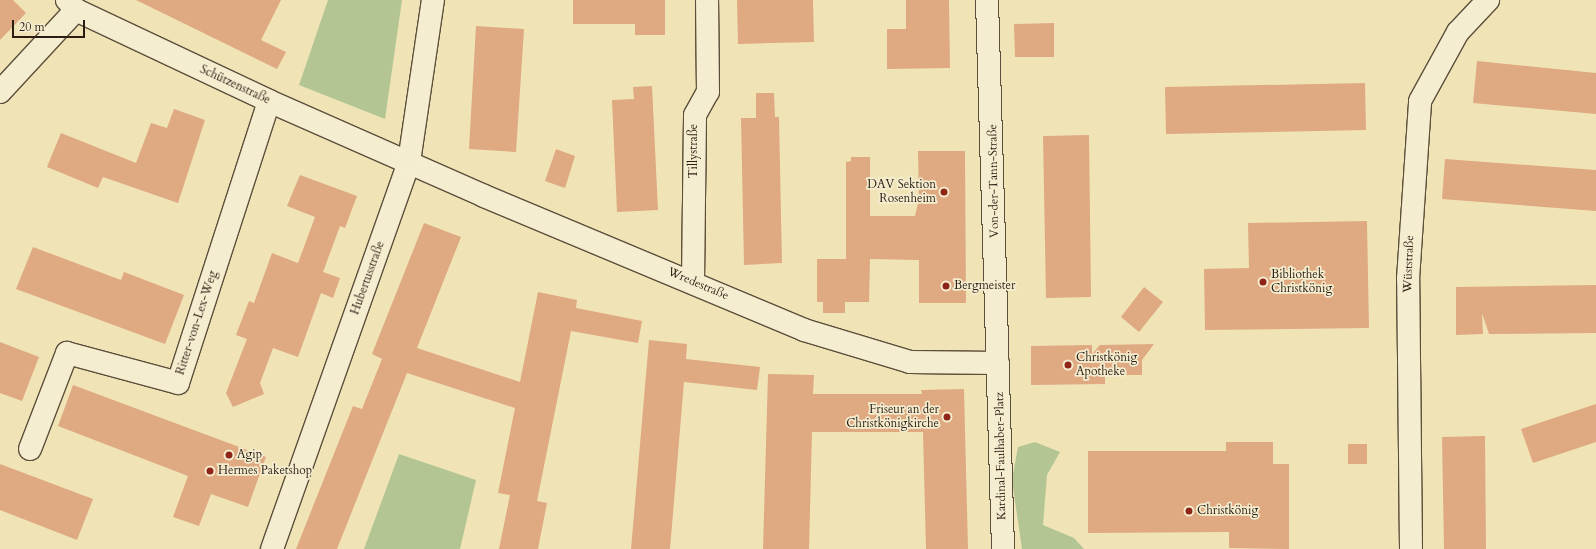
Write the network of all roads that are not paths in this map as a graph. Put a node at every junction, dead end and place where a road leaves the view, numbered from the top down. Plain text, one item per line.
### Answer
1 (433, 0) edge
2 (707, 0) edge
3 (987, 0) edge
4 (1488, 0) edge
5 (72, 5) edge
6 (0, 92) edge
7 (269, 101) junction
8 (409, 162) junction
9 (693, 281) junction
10 (998, 363) junction
11 (30, 448) dead end
12 (272, 549) edge
13 (1003, 549) edge
14 (1410, 549) edge

1 - 8 street, Hubertusstraße
2 - 9 street, Tillystraße
3 - 10 street, Von-der-Tann-Straße
4 - 14 street, Wüststraße
5 - 6 street
5 - 7 street, Schützenstraße
7 - 8 street, Schützenstraße
7 - 11 street, Ritter-von-Lex-Weg
8 - 9 street, Wredestraße
8 - 12 street, Hubertusstraße
9 - 10 street, Wredestraße
10 - 13 street, Kardinal-Faulhaber-Platz

